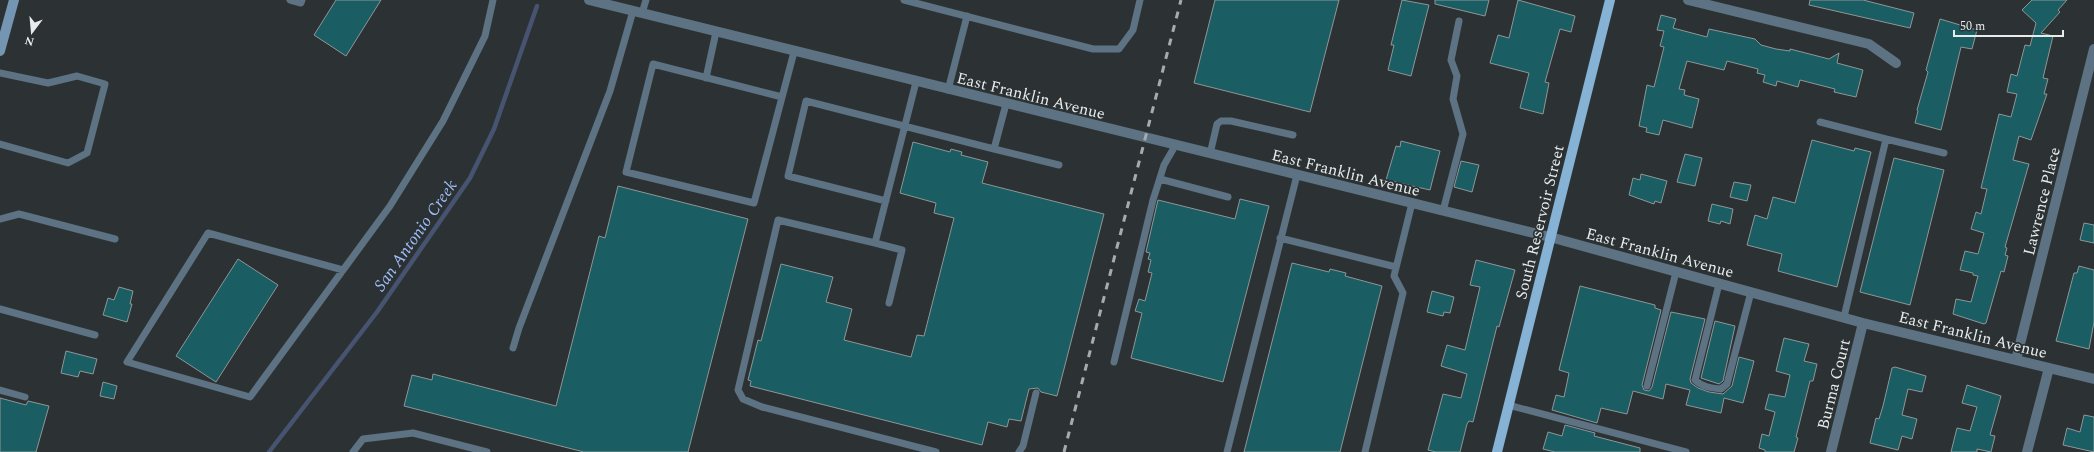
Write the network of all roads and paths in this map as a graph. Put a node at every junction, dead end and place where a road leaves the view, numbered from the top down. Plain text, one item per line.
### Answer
1 (14, 0) edge
2 (290, 0) edge
3 (302, 0) edge
4 (493, 0) edge
5 (589, 0) edge
6 (646, 0) edge
7 (904, 0) edge
8 (1140, 0) edge
9 (1610, 0) edge
10 (1688, 0) edge
11 (638, 12) junction
12 (967, 16) junction
13 (1458, 21) dead end
14 (716, 32) junction
15 (2094, 49) edge
16 (0, 52) edge
17 (794, 52) junction
18 (1896, 64) dead end
19 (0, 73) edge
20 (706, 78) junction
21 (916, 82) junction
22 (948, 90) junction
23 (782, 97) junction
24 (1006, 104) junction
25 (1820, 122) dead end
26 (905, 127) junction
27 (1293, 136) dead end
28 (1886, 139) junction
29 (0, 144) edge
30 (1175, 146) junction
31 (994, 149) junction
32 (1944, 153) dead end
33 (1210, 154) junction
34 (1059, 165) dead end
35 (1297, 175) junction
36 (1160, 179) junction
37 (1228, 197) dead end
38 (886, 201) junction
39 (1412, 203) junction
40 (1443, 211) junction
41 (0, 219) edge
42 (1550, 237) junction
43 (1280, 238) junction
44 (115, 239) dead end
45 (875, 243) junction
46 (1396, 267) junction
47 (344, 270) junction
48 (1676, 272) junction
49 (1719, 284) junction
50 (1751, 292) junction
51 (889, 302) dead end
52 (0, 309) edge
53 (1844, 318) junction
54 (1863, 323) junction
55 (95, 335) dead end
56 (513, 348) dead end
57 (2016, 360) junction
58 (1114, 362) dead end
59 (2049, 368) junction
60 (2094, 379) edge
61 (1647, 386) dead end
62 (0, 390) edge
63 (1036, 393) dead end
64 (25, 397) dead end
65 (1508, 405) junction
66 (353, 452) edge
67 (486, 452) edge
68 (936, 452) edge
69 (1019, 452) edge
70 (1227, 452) edge
71 (1365, 452) edge
72 (1497, 452) edge
73 (1686, 452) edge
74 (1831, 452) edge
75 (2027, 452) edge

1 - 16 street
2 - 3 lane
4 - 47 lane
5 - 11 street, East Franklin Avenue
6 - 11 lane
7 - 12 lane
8 - 12 lane
9 - 42 main road, South Reservoir Street
10 - 18 street
11 - 14 street, East Franklin Avenue
11 - 56 lane
12 - 22 lane
13 - 40 lane
14 - 17 street, East Franklin Avenue
14 - 20 lane
15 - 57 street, Lawrence Place
17 - 21 street, East Franklin Avenue
17 - 23 lane
19 - 29 lane
20 - 23 lane
20 - 23 lane
21 - 22 street, East Franklin Avenue
21 - 26 lane
22 - 24 street, East Franklin Avenue
24 - 30 street, East Franklin Avenue
24 - 31 lane
25 - 28 lane
26 - 31 lane
26 - 38 lane
26 - 38 lane
27 - 33 lane
28 - 32 lane
28 - 53 lane
30 - 33 street, East Franklin Avenue
30 - 36 lane
31 - 34 lane
33 - 35 street, East Franklin Avenue
35 - 39 street, East Franklin Avenue
35 - 43 lane
36 - 37 lane
36 - 58 lane
38 - 45 lane
39 - 40 street, East Franklin Avenue
39 - 46 lane
40 - 42 street, East Franklin Avenue
41 - 44 lane
42 - 48 street, East Franklin Avenue
42 - 65 main road, South Reservoir Street
43 - 46 lane
43 - 70 lane
45 - 51 lane
45 - 68 lane
46 - 71 lane
47 - 47 lane
48 - 49 street, East Franklin Avenue
48 - 61 lane
49 - 50 street, East Franklin Avenue
49 - 50 lane
50 - 53 street, East Franklin Avenue
52 - 55 lane
53 - 54 street, East Franklin Avenue
54 - 57 street, East Franklin Avenue
54 - 74 street, Burma Court
57 - 59 street, East Franklin Avenue
59 - 60 street, East Franklin Avenue
59 - 75 street
62 - 64 lane
63 - 69 lane
65 - 72 main road, South Reservoir Street
65 - 73 lane
66 - 67 lane

